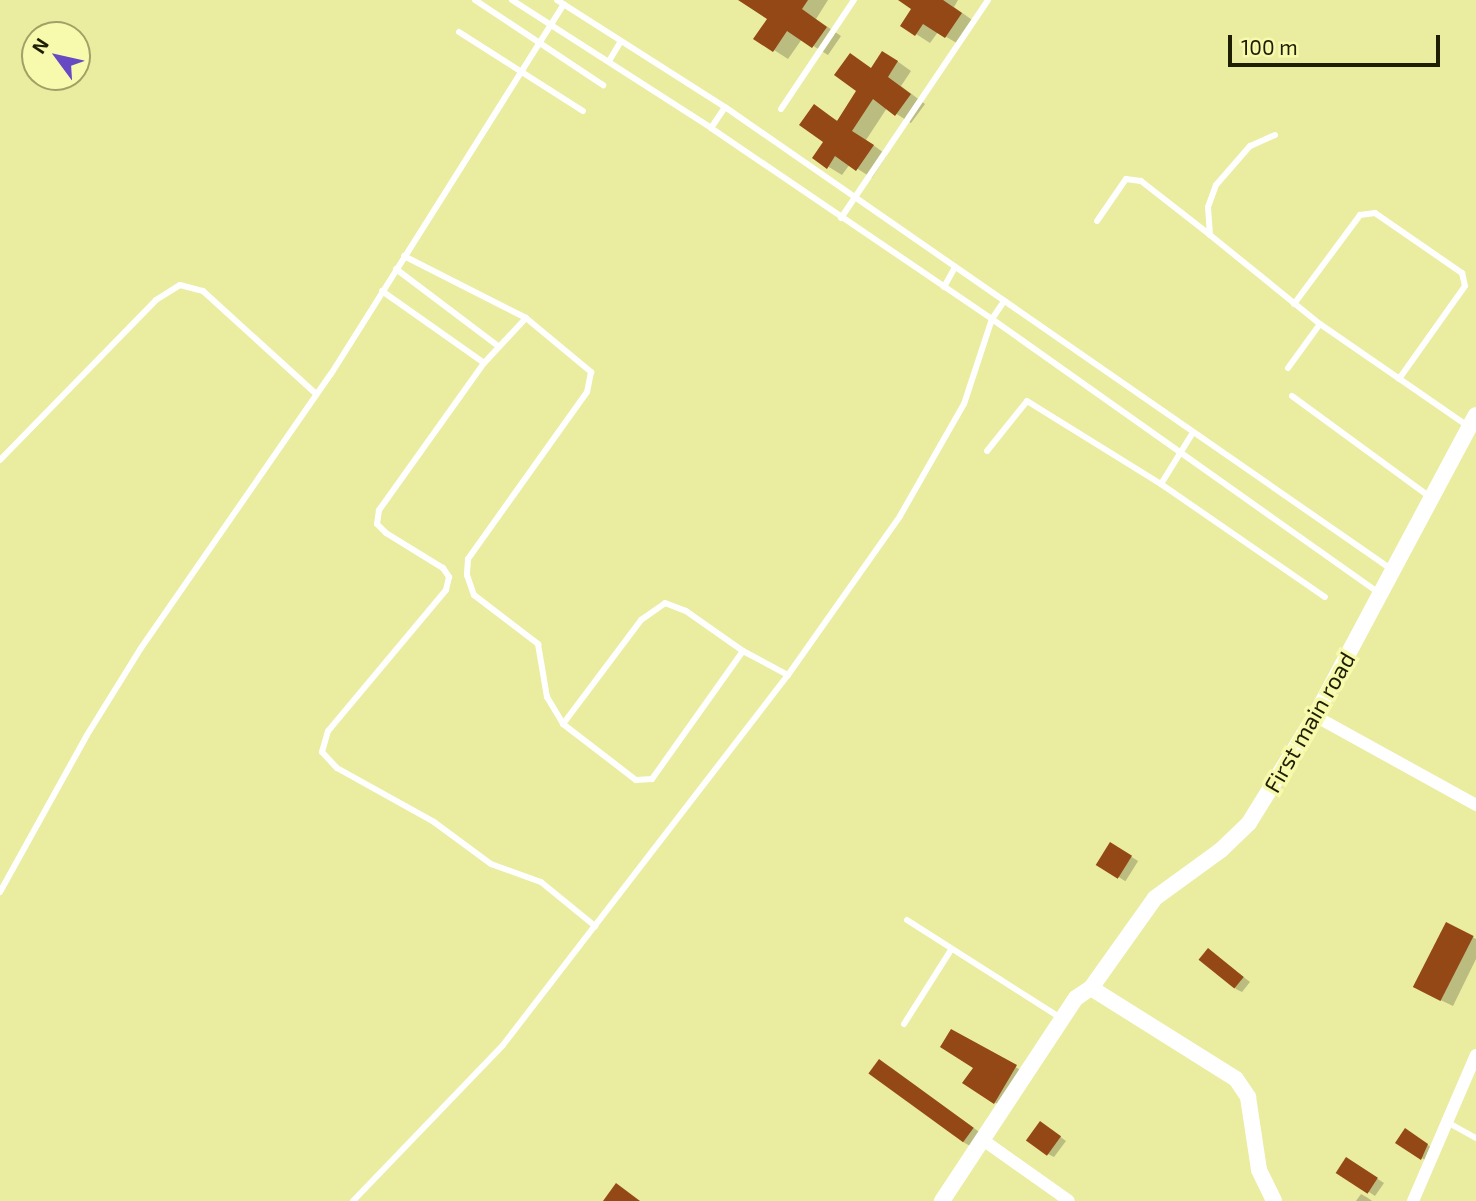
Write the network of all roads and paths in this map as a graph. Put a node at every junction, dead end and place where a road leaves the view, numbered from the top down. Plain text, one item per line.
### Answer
1 (512, 0) edge
2 (854, 0) edge
3 (988, 0) edge
4 (475, 1) edge
5 (561, 2) edge
6 (551, 25) junction
7 (459, 32) dead end
8 (621, 41) junction
9 (539, 44) junction
10 (608, 61) junction
11 (524, 69) junction
12 (603, 85) dead end
13 (725, 107) junction
14 (781, 109) dead end
15 (583, 111) dead end
16 (711, 128) junction
17 (1275, 135) dead end
18 (854, 197) junction
19 (841, 218) junction
20 (1097, 221) dead end
21 (1210, 235) junction
22 (404, 256) junction
23 (955, 267) junction
24 (396, 269) junction
25 (944, 287) junction
26 (382, 291) junction
27 (1004, 301) junction
28 (1294, 304) junction
29 (526, 317) junction
30 (992, 319) junction
31 (1320, 324) junction
32 (498, 346) junction
33 (484, 363) junction
34 (1288, 368) dead end
35 (1399, 379) junction
36 (316, 394) junction
37 (1292, 396) dead end
38 (1473, 421) edge
39 (1192, 434) junction
40 (987, 452) dead end
41 (1179, 454) junction
42 (0, 460) edge
43 (1161, 484) junction
44 (1432, 498) junction
45 (1394, 571) junction
46 (1379, 593) junction
47 (1325, 597) dead end
48 (743, 651) junction
49 (788, 675) junction
50 (1315, 716) junction
51 (563, 724) junction
52 (1476, 806) edge
53 (0, 892) edge
54 (907, 920) dead end
55 (595, 926) junction
56 (951, 950) junction
57 (1091, 988) junction
58 (1062, 1019) junction
59 (904, 1024) dead end
60 (1476, 1055) edge
61 (1447, 1122) junction
62 (1476, 1138) edge
63 (983, 1140) junction
64 (354, 1201) edge
65 (942, 1201) edge
66 (1069, 1201) edge
67 (1274, 1201) edge
68 (1413, 1201) edge

1 - 6 lane
2 - 14 lane
3 - 18 lane
4 - 9 lane
5 - 6 lane
5 - 8 lane
6 - 9 lane
6 - 10 lane
7 - 11 lane
8 - 10 lane
8 - 13 lane
9 - 11 lane
9 - 12 lane
10 - 16 lane
11 - 15 lane
11 - 22 lane
13 - 16 lane
13 - 18 lane
16 - 19 lane
17 - 21 lane
18 - 19 lane
18 - 23 lane
19 - 25 lane
20 - 21 lane
21 - 28 lane
22 - 24 lane
22 - 29 lane
23 - 25 lane
23 - 27 lane
24 - 26 lane
24 - 32 lane
25 - 30 lane
26 - 33 lane
26 - 36 lane
27 - 30 lane
27 - 39 lane
28 - 31 lane
28 - 35 lane
29 - 32 lane
29 - 51 lane
30 - 41 lane
30 - 49 lane
31 - 34 lane
31 - 35 lane
32 - 33 lane
33 - 55 lane
35 - 38 lane
36 - 42 lane
36 - 53 lane
37 - 44 lane
38 - 44 street, First main road
39 - 41 lane
39 - 45 lane
40 - 43 lane
41 - 43 lane
41 - 46 lane
43 - 47 lane
44 - 45 street, First main road
45 - 46 street, First main road
46 - 50 street, First main road
48 - 49 lane
48 - 51 lane
48 - 51 lane
49 - 55 lane
50 - 52 street
50 - 57 street, First main road
54 - 56 lane
55 - 64 lane
56 - 58 lane
56 - 59 lane
57 - 58 street, First main road
57 - 67 street
58 - 63 street, First main road
60 - 61 street
61 - 62 lane
61 - 68 street
63 - 65 street, First main road
63 - 66 street

